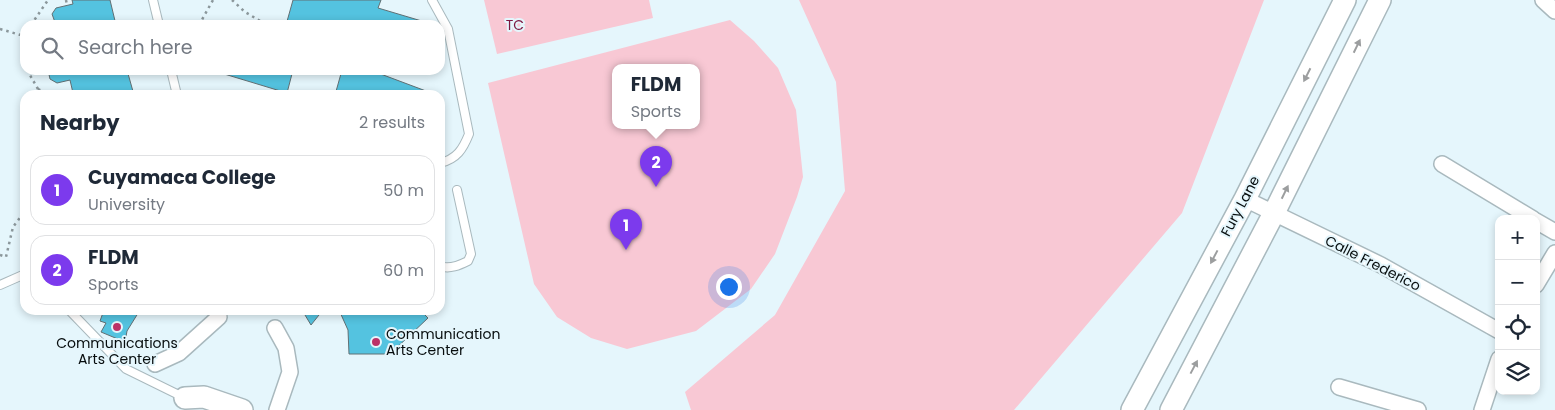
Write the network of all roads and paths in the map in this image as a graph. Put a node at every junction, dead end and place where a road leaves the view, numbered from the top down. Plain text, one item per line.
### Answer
1 (48, 0) edge
2 (66, 0) edge
3 (153, 0) edge
4 (213, 0) edge
5 (232, 0) edge
6 (432, 0) edge
7 (1345, 0) edge
8 (1380, 0) edge
9 (1543, 0) edge
10 (67, 5) dead end
11 (1555, 11) edge
12 (34, 20) edge
13 (158, 20) edge
14 (203, 20) edge
15 (259, 20) edge
16 (443, 20) edge
17 (445, 23) edge
18 (0, 29) edge
19 (20, 34) edge
20 (30, 75) edge
21 (171, 75) edge
22 (38, 89) edge
23 (176, 90) edge
24 (445, 162) edge
25 (1442, 164) dead end
26 (457, 190) dead end
27 (1245, 199) junction
28 (1274, 213) junction
29 (1527, 215) edge
30 (20, 218) edge
31 (1540, 223) edge
32 (1555, 232) edge
33 (1555, 253) edge
34 (0, 254) edge
35 (445, 268) edge
36 (20, 276) edge
37 (1540, 278) edge
38 (0, 285) edge
39 (73, 315) edge
40 (219, 317) dead end
41 (275, 328) dead end
42 (1495, 329) edge
43 (155, 364) dead end
44 (1495, 371) edge
45 (1339, 387) dead end
46 (185, 398) junction
47 (206, 410) edge
48 (242, 410) edge
49 (277, 410) edge
50 (1132, 410) edge
51 (1171, 410) edge
52 (1418, 410) edge
53 (1482, 410) edge

1 - 12 path
2 - 10 path
3 - 13 lane
4 - 14 path
5 - 15 path
6 - 16 lane
7 -> 27 main road, Fury Lane
28 -> 8 main road
9 - 11 street
17 - 24 lane
18 - 19 path
20 - 22 path
21 - 23 lane
25 - 29 street
26 - 35 lane
27 - 28 street, Calle Frederico
27 -> 50 main road, Fury Lane
28 - 42 street, Calle Frederico
51 -> 28 main road
30 - 34 path
31 - 32 street
33 - 37 street
36 - 38 lane
39 - 46 lane
40 - 43 street
41 - 49 street
44 - 53 street
45 - 52 street
46 - 47 main road
46 - 48 main road

